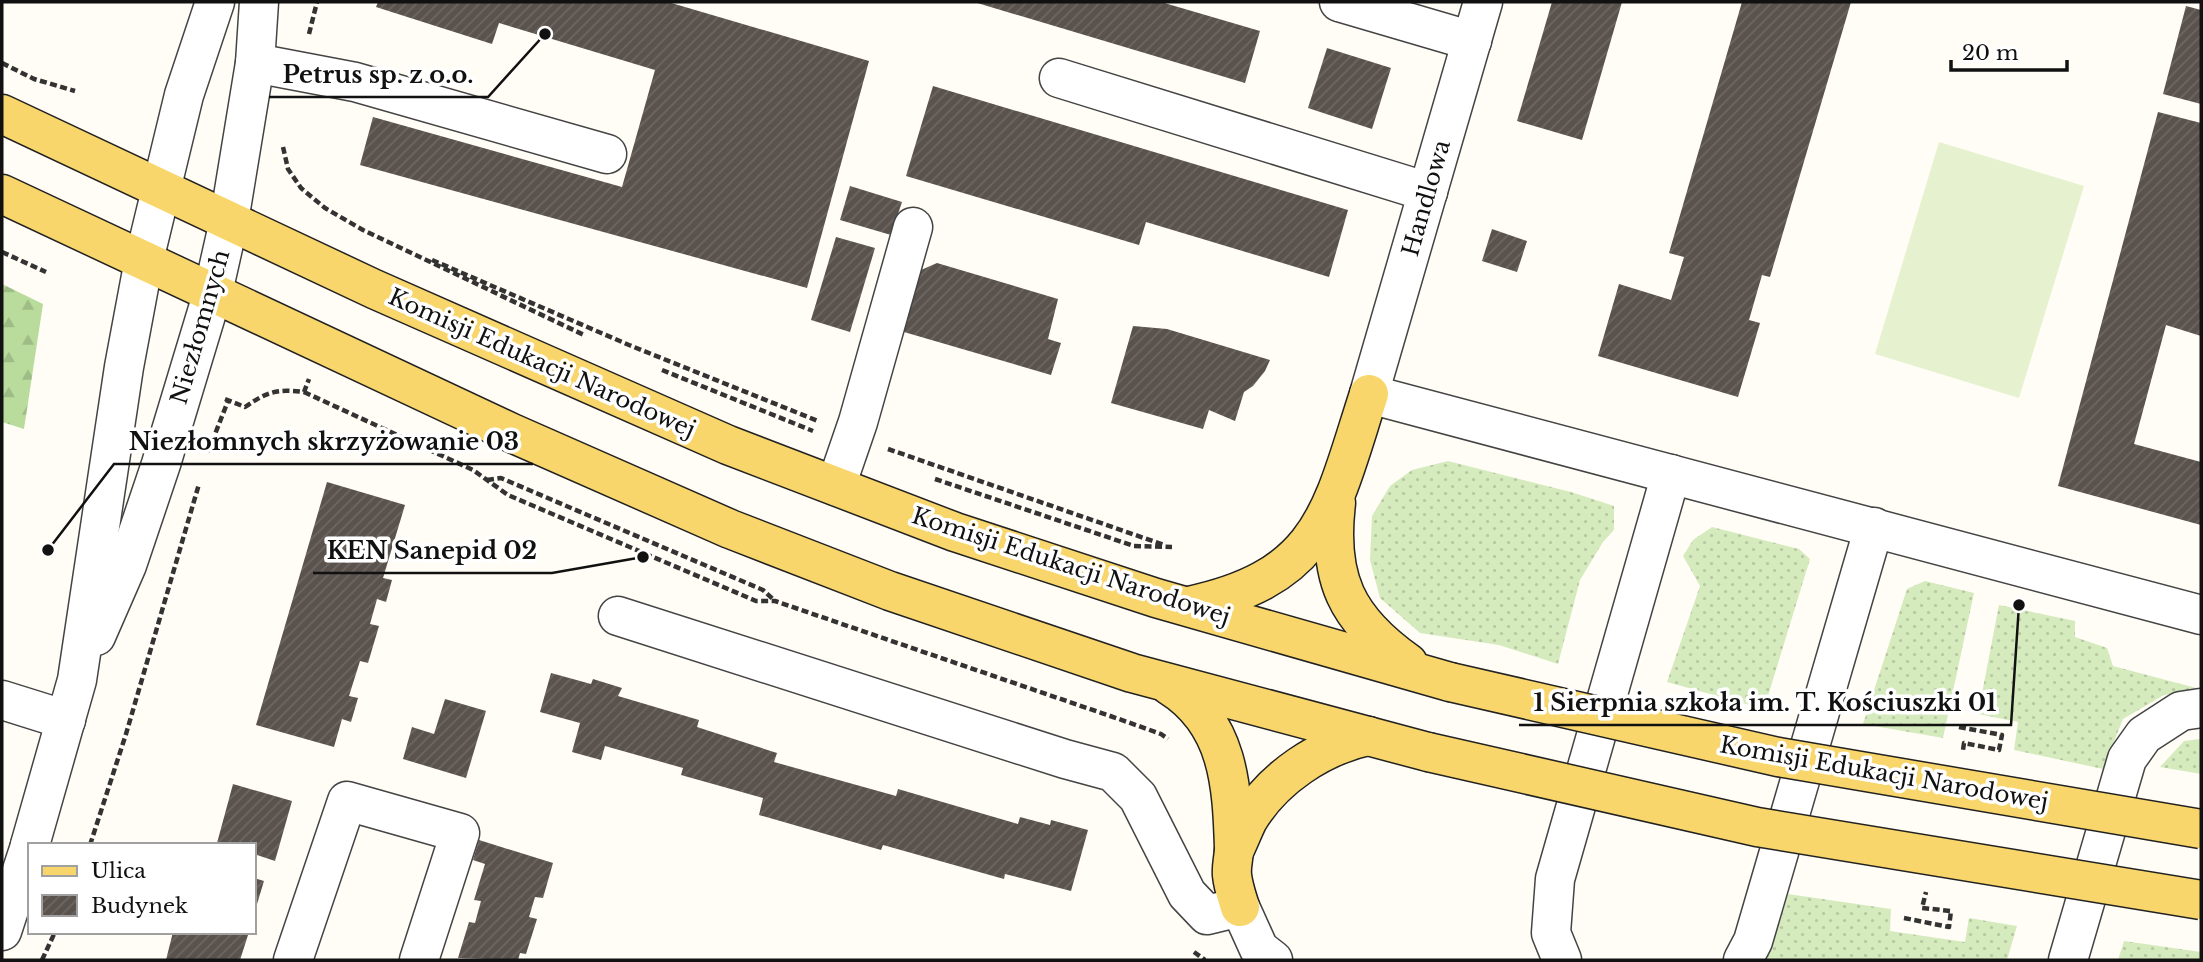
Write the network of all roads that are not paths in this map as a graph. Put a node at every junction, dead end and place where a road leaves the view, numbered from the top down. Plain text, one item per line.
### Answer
1 (215, 2) edge
2 (259, 2) edge
3 (1339, 2) edge
4 (1483, 2) edge
5 (1472, 41) junction
6 (255, 63) junction
7 (1059, 78) dead end
8 (2, 114) edge
9 (607, 154) dead end
10 (161, 190) junction
11 (1428, 192) junction
12 (2, 194) edge
13 (229, 221) junction
14 (913, 227) dead end
15 (144, 260) junction
16 (213, 292) junction
17 (1369, 394) junction
18 (1671, 474) junction
19 (836, 486) junction
20 (1338, 491) junction
21 (1874, 527) junction
22 (1187, 607) junction
23 (2201, 615) edge
24 (618, 616) dead end
25 (1436, 677) junction
26 (77, 680) junction
27 (1162, 681) junction
28 (2, 700) edge
29 (2201, 708) edge
30 (66, 720) junction
31 (1368, 736) junction
32 (2201, 830) edge
33 (31, 843) edge
34 (28, 851) edge
35 (1234, 851) junction
36 (2201, 900) edge
37 (1240, 907) junction
38 (2, 929) edge
39 (293, 960) edge
40 (419, 960) edge
41 (1273, 960) edge
42 (1562, 960) edge
43 (1743, 960) edge
44 (2068, 960) edge

1 - 10 street, Niezłomnych
2 - 6 street, Niezłomnych
3 - 5 street
4 - 5 street, Handlowa
5 - 11 street, Handlowa
6 - 9 street
6 - 13 street, Niezłomnych
7 - 11 street
8 - 10 main road, Komisji Edukacji Narodowej
10 - 13 main road, Komisji Edukacji Narodowej
10 - 15 street, Niezłomnych
11 - 17 street, Handlowa
12 - 15 main road
13 - 16 street, Niezłomnych
13 - 19 main road, Komisji Edukacji Narodowej
14 - 19 street
15 - 16 main road
15 - 26 street, Niezłomnych
16 - 26 street, Niezłomnych
16 - 27 main road
17 - 18 street
17 - 20 main road
18 - 21 street
18 - 42 street
19 - 22 main road, Komisji Edukacji Narodowej
20 - 22 main road
20 - 25 main road
21 - 23 street
21 - 43 street
22 - 25 main road, Komisji Edukacji Narodowej
24 - 37 street
25 - 32 main road, Komisji Edukacji Narodowej, bridge
26 - 30 street, Niezłomnych
27 - 31 main road
27 - 35 main road
28 - 30 street
29 - 44 street
30 - 33 street, Niezłomnych
31 - 35 main road
31 - 36 main road, bridge
34 - 38 street, Niezłomnych
35 - 37 main road
37 - 41 street
39 - 40 street

